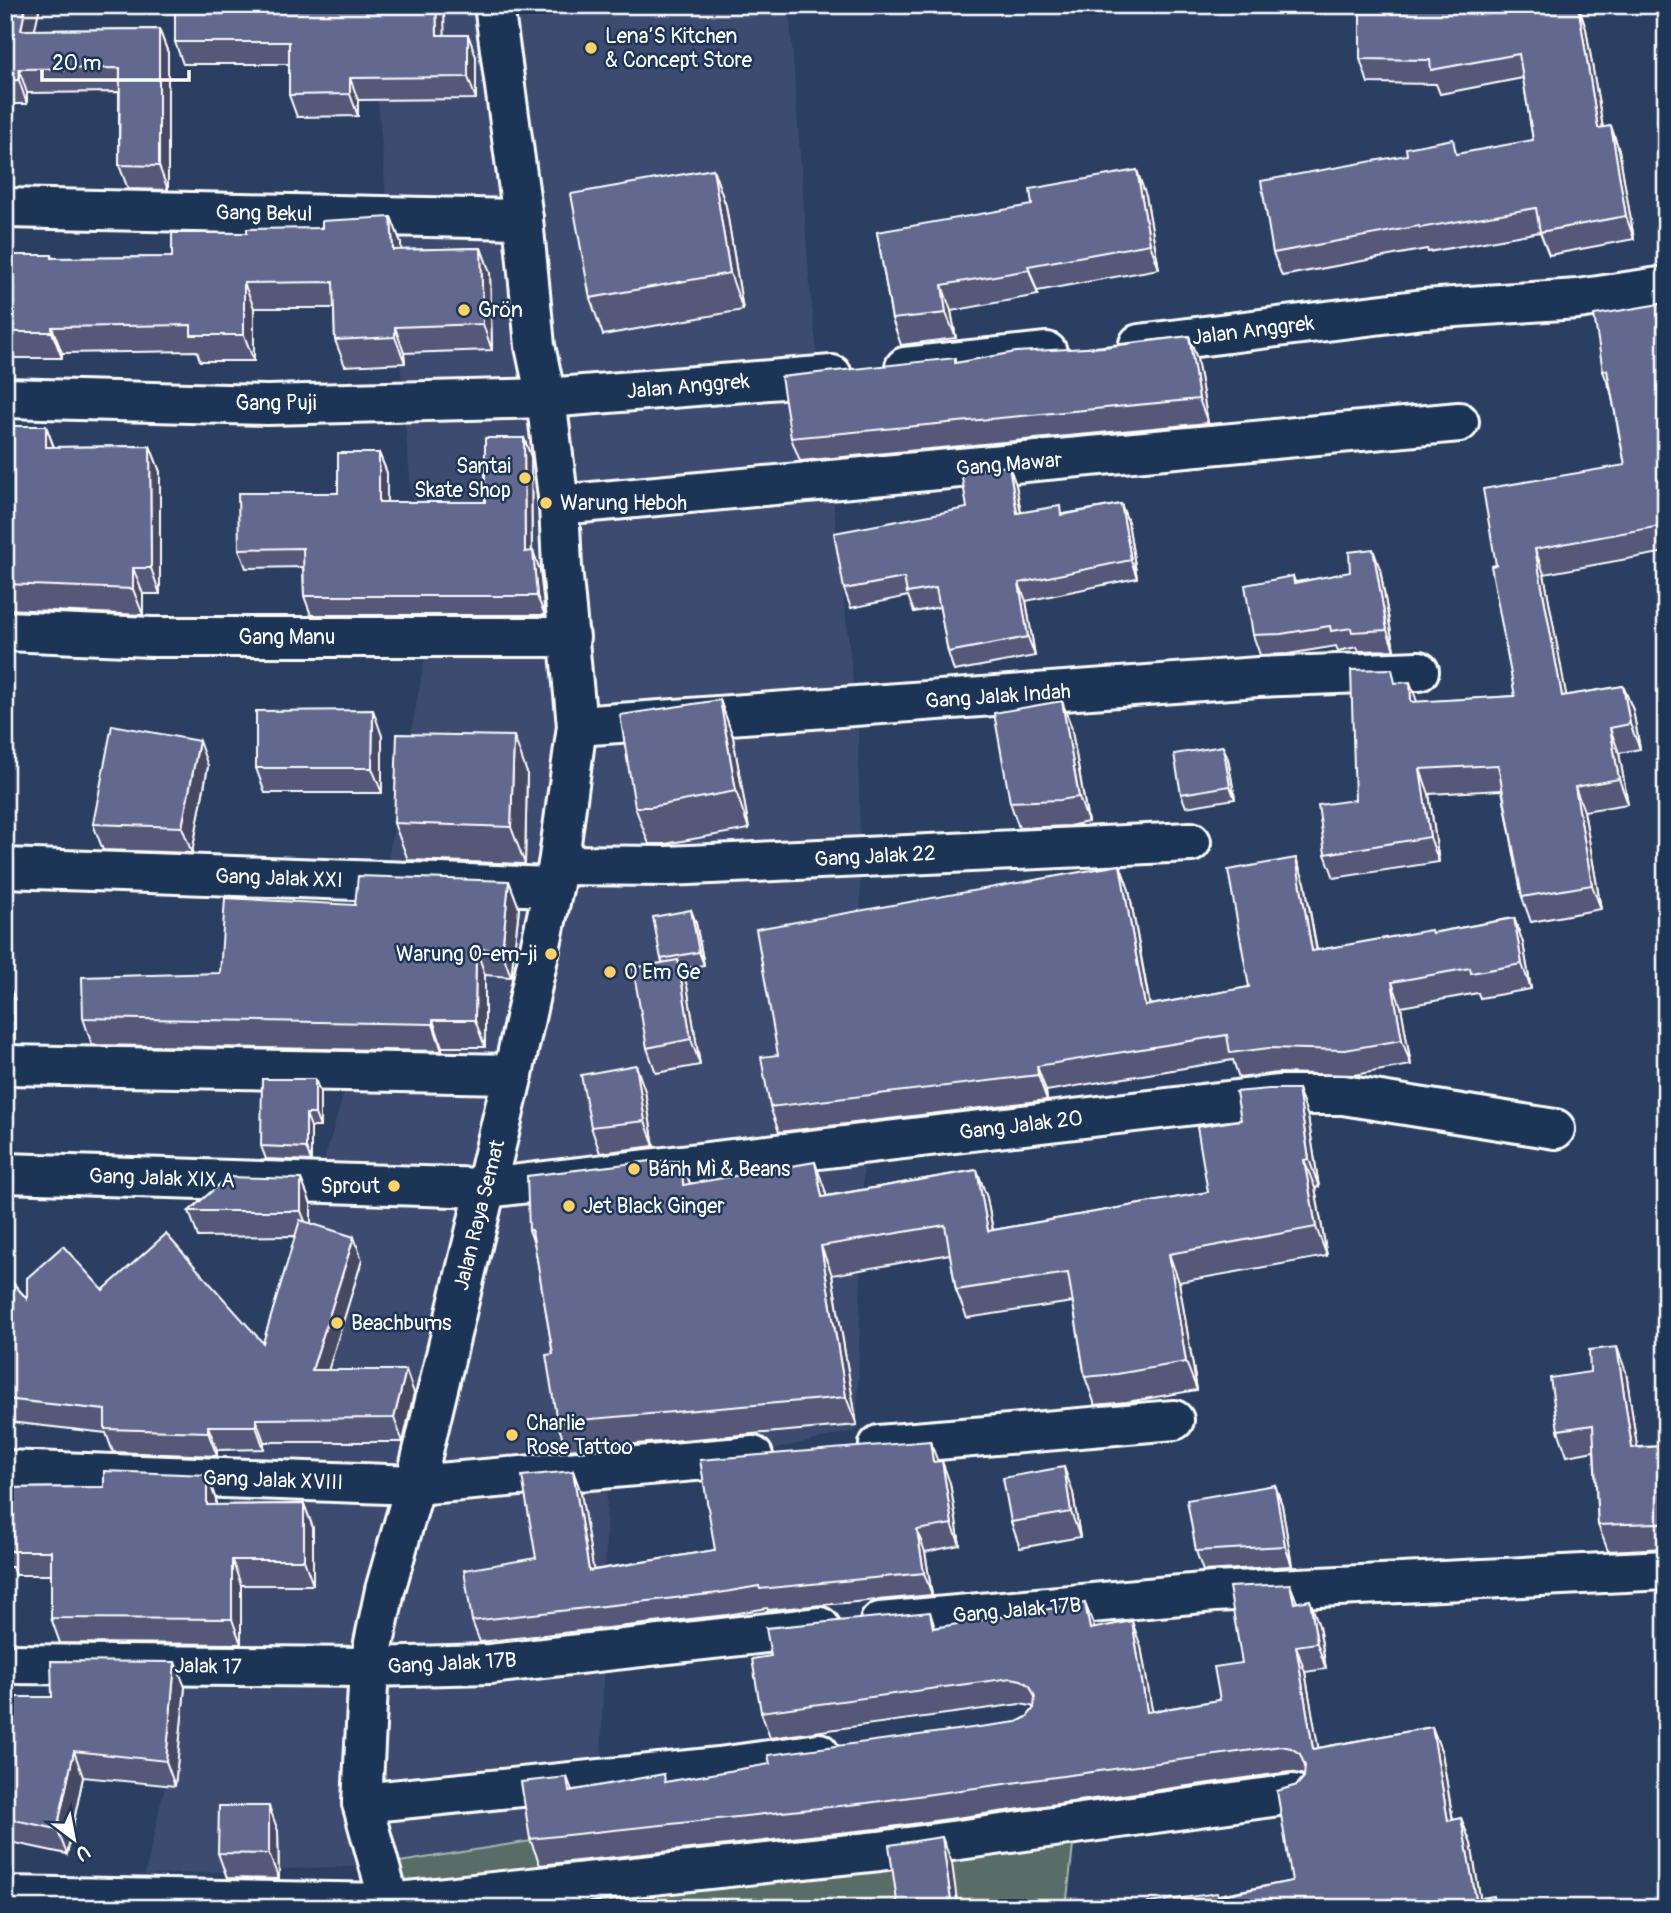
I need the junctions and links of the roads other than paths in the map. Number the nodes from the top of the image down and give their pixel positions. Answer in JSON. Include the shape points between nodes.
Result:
{"nodes":[{"id":1,"x":500,"y":6,"type":"edge"},
{"id":2,"x":5,"y":208,"type":"edge"},
{"id":3,"x":523,"y":219,"type":"junction"},
{"id":4,"x":1666,"y":286,"type":"edge"},
{"id":5,"x":5,"y":398,"type":"edge"},
{"id":6,"x":546,"y":398,"type":"junction"},
{"id":7,"x":1459,"y":422,"type":"dead end"},
{"id":8,"x":559,"y":505,"type":"junction"},
{"id":9,"x":5,"y":631,"type":"edge"},
{"id":10,"x":570,"y":638,"type":"junction"},
{"id":11,"x":1419,"y":671,"type":"dead end"},
{"id":12,"x":577,"y":726,"type":"junction"},
{"id":13,"x":1191,"y":842,"type":"dead end"},
{"id":14,"x":5,"y":869,"type":"edge"},
{"id":15,"x":556,"y":876,"type":"junction"},
{"id":16,"x":5,"y":1065,"type":"edge"},
{"id":17,"x":513,"y":1074,"type":"junction"},
{"id":18,"x":1555,"y":1129,"type":"dead end"},
{"id":19,"x":5,"y":1173,"type":"edge"},
{"id":20,"x":487,"y":1188,"type":"junction"},
{"id":21,"x":1174,"y":1420,"type":"dead end"},
{"id":22,"x":842,"y":1449,"type":"edge"},
{"id":23,"x":787,"y":1453,"type":"edge"},
{"id":24,"x":5,"y":1470,"type":"edge"},
{"id":25,"x":415,"y":1485,"type":"junction"},
{"id":26,"x":1666,"y":1570,"type":"edge"},
{"id":27,"x":5,"y":1664,"type":"edge"},
{"id":28,"x":369,"y":1667,"type":"junction"},
{"id":29,"x":857,"y":1748,"type":"edge"},
{"id":30,"x":1293,"y":1794,"type":"edge"},
{"id":31,"x":362,"y":1803,"type":"junction"},
{"id":32,"x":5,"y":1896,"type":"edge"},
{"id":33,"x":390,"y":1905,"type":"edge"}],
"edges":[{"from":1,"to":3,"type":"street","name":"Jalan Raya Semat"},
{"from":2,"to":3,"type":"street","name":"Gang Bekul"},
{"from":3,"to":6,"type":"street","name":"Jalan Raya Semat","via":[[535,346]]},
{"from":4,"to":6,"type":"street","name":"Jalan Anggrek","via":[[1578,299],[1424,309],[829,375]]},
{"from":5,"to":6,"type":"street","name":"Gang Puji","via":[[267,405]]},
{"from":6,"to":8,"type":"street","name":"Jalan Raya Semat"},
{"from":7,"to":8,"type":"street","name":"Gang Mawar"},
{"from":8,"to":10,"type":"street","name":"Jalan Raya Semat"},
{"from":9,"to":10,"type":"street","name":"Gang Manu","via":[[152,637]]},
{"from":10,"to":12,"type":"street","name":"Jalan Raya Semat"},
{"from":11,"to":12,"type":"street","name":"Gang Jalak Indah","via":[[1245,678]]},
{"from":12,"to":15,"type":"street","name":"Jalan Raya Semat"},
{"from":13,"to":15,"type":"street","name":"Gang Jalak 22","via":[[667,866]]},
{"from":14,"to":15,"type":"street","name":"Gang Jalak XXI"},
{"from":15,"to":17,"type":"street","name":"Jalan Raya Semat"},
{"from":16,"to":17,"type":"street"},
{"from":17,"to":20,"type":"street","name":"Jalan Raya Semat"},
{"from":18,"to":20,"type":"street","name":"Gang Jalak 20","via":[[1343,1095],[1278,1095]]},
{"from":19,"to":20,"type":"street","name":"Gang Jalak XIX A"},
{"from":20,"to":25,"type":"street","name":"Jalan Raya Semat"},
{"from":21,"to":22,"type":"street"},
{"from":23,"to":25,"type":"street","name":"Gang Jalak XVIII"},
{"from":24,"to":25,"type":"street","name":"Gang Jalak XVIII"},
{"from":25,"to":28,"type":"street","name":"Jalan Raya Semat"},
{"from":26,"to":28,"type":"street","name":"Gang Jalak 17B","via":[[1214,1592],[813,1628],[490,1664]]},
{"from":27,"to":28,"type":"street","name":"Jalak 17"},
{"from":28,"to":31,"type":"street","name":"Jalan Raya Semat"},
{"from":29,"to":31,"type":"street","via":[[719,1767]]},
{"from":30,"to":33,"type":"street","via":[[879,1851]]},
{"from":31,"to":33,"type":"street","name":"Jalan Raya Semat"},
{"from":32,"to":33,"type":"street"}]}
